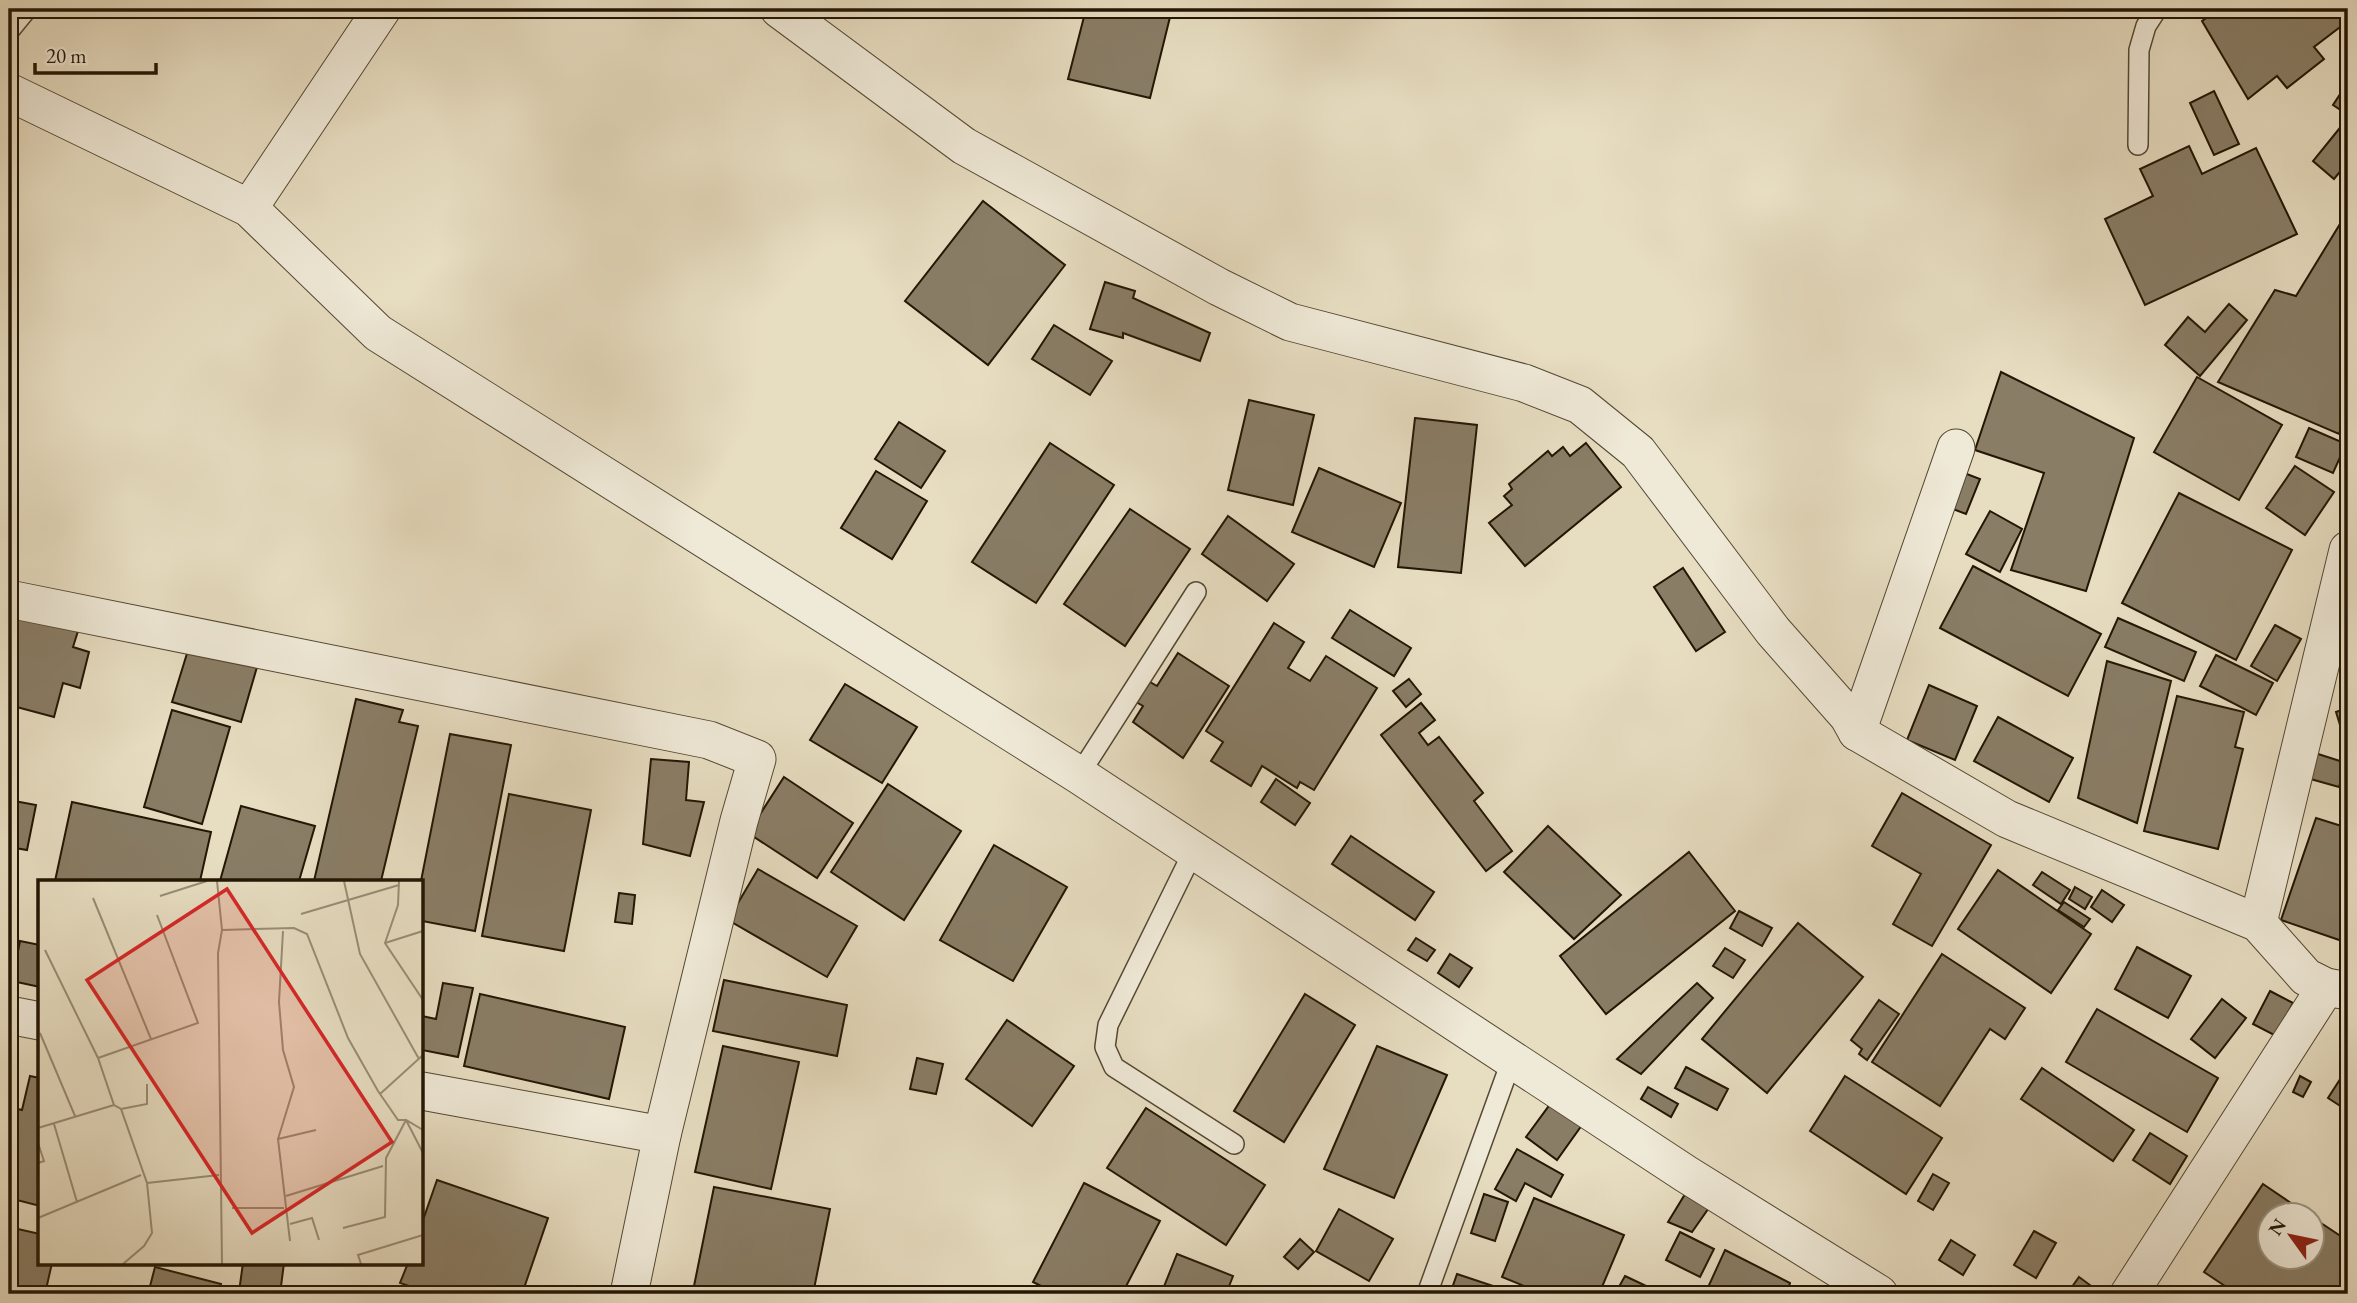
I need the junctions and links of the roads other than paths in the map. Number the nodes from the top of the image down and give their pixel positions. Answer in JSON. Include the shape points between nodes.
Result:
{"nodes":[{"id":1,"x":27,"y":9,"type":"edge"},
{"id":2,"x":382,"y":9,"type":"edge"},
{"id":3,"x":779,"y":9,"type":"edge"},
{"id":4,"x":2157,"y":9,"type":"edge"},
{"id":5,"x":9,"y":31,"type":"edge"},
{"id":6,"x":9,"y":92,"type":"edge"},
{"id":7,"x":2138,"y":145,"type":"dead end"},
{"id":8,"x":249,"y":208,"type":"junction"},
{"id":9,"x":1956,"y":449,"type":"dead end"},
{"id":10,"x":2348,"y":550,"type":"edge"},
{"id":11,"x":1196,"y":592,"type":"dead end"},
{"id":12,"x":9,"y":599,"type":"edge"},
{"id":13,"x":1857,"y":732,"type":"junction"},
{"id":14,"x":1079,"y":775,"type":"junction"},
{"id":15,"x":1194,"y":852,"type":"junction"},
{"id":16,"x":2258,"y":923,"type":"junction"},
{"id":17,"x":2337,"y":989,"type":"edge"},
{"id":18,"x":9,"y":1015,"type":"edge"},
{"id":19,"x":38,"y":1021,"type":"edge"},
{"id":20,"x":1512,"y":1059,"type":"junction"},
{"id":21,"x":424,"y":1091,"type":"edge"},
{"id":22,"x":663,"y":1135,"type":"junction"},
{"id":23,"x":1234,"y":1144,"type":"dead end"},
{"id":24,"x":1835,"y":1283,"type":"edge"},
{"id":25,"x":629,"y":1294,"type":"edge"},
{"id":26,"x":1427,"y":1294,"type":"edge"},
{"id":27,"x":1879,"y":1294,"type":"edge"},
{"id":28,"x":2129,"y":1294,"type":"edge"}],
"edges":[{"from":1,"to":5,"type":"lane"},
{"from":2,"to":8,"type":"street"},
{"from":3,"to":13,"type":"street","via":[[964,146],[1290,322],[1524,383],[1580,405],[1638,452],[1773,631]]},
{"from":4,"to":7,"type":"lane","via":[[2146,26],[2140,50]]},
{"from":6,"to":8,"type":"street"},
{"from":8,"to":14,"type":"street","via":[[378,333]]},
{"from":9,"to":13,"type":"street"},
{"from":10,"to":16,"type":"street"},
{"from":11,"to":14,"type":"lane"},
{"from":12,"to":22,"type":"street","via":[[709,740],[757,759]]},
{"from":13,"to":16,"type":"street","via":[[2007,819]]},
{"from":14,"to":15,"type":"street"},
{"from":15,"to":20,"type":"street"},
{"from":15,"to":23,"type":"lane","via":[[1108,1025],[1105,1047],[1114,1067]]},
{"from":16,"to":17,"type":"street","via":[[2306,977]]},
{"from":17,"to":28,"type":"street"},
{"from":18,"to":19,"type":"street"},
{"from":20,"to":24,"type":"street","via":[[1686,1174]]},
{"from":20,"to":26,"type":"lane"},
{"from":21,"to":22,"type":"street"},
{"from":22,"to":25,"type":"street"},
{"from":24,"to":27,"type":"street"}]}
